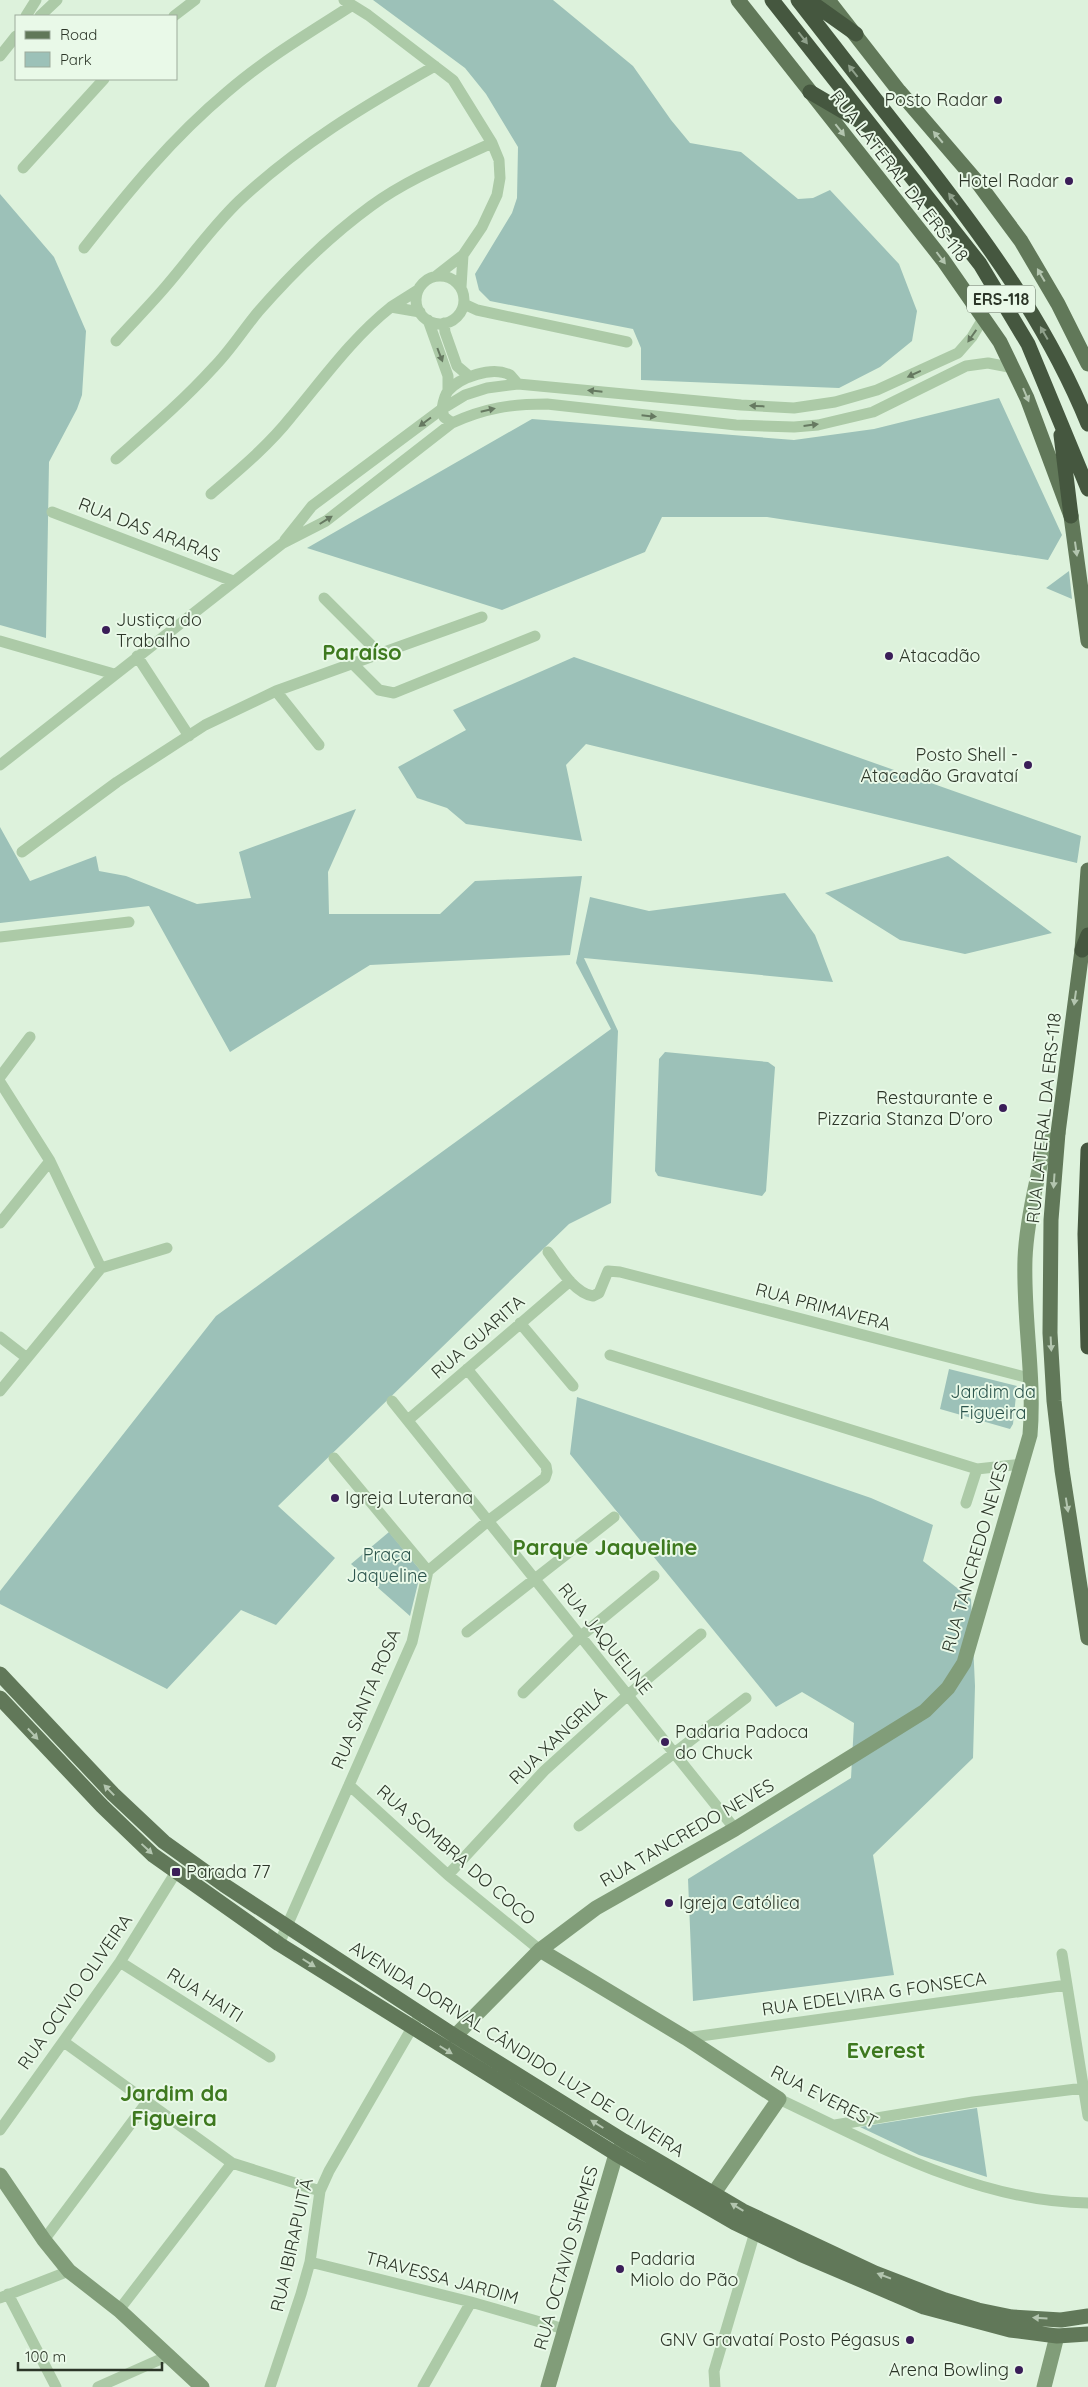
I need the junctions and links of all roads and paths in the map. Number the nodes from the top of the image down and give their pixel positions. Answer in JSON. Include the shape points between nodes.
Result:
{"nodes":[{"id":1,"x":36,"y":0,"type":"edge"},
{"id":2,"x":57,"y":0,"type":"edge"},
{"id":3,"x":195,"y":0,"type":"edge"},
{"id":4,"x":738,"y":0,"type":"edge"},
{"id":5,"x":772,"y":0,"type":"edge"},
{"id":6,"x":798,"y":0,"type":"edge"},
{"id":7,"x":808,"y":0,"type":"edge"},
{"id":8,"x":828,"y":0,"type":"edge"},
{"id":9,"x":348,"y":3,"type":"edge"},
{"id":10,"x":27,"y":15,"type":"edge"},
{"id":11,"x":41,"y":15,"type":"edge"},
{"id":12,"x":175,"y":15,"type":"edge"},
{"id":13,"x":856,"y":34,"type":"junction"},
{"id":14,"x":15,"y":37,"type":"edge"},
{"id":15,"x":0,"y":56,"type":"edge"},
{"id":16,"x":435,"y":66,"type":"junction"},
{"id":17,"x":103,"y":80,"type":"edge"},
{"id":18,"x":810,"y":92,"type":"junction"},
{"id":19,"x":877,"y":132,"type":"junction"},
{"id":20,"x":492,"y":143,"type":"junction"},
{"id":21,"x":23,"y":168,"type":"dead end"},
{"id":22,"x":84,"y":248,"type":"dead end"},
{"id":23,"x":463,"y":255,"type":"junction"},
{"id":24,"x":436,"y":276,"type":"junction"},
{"id":25,"x":461,"y":288,"type":"junction"},
{"id":26,"x":418,"y":290,"type":"junction"},
{"id":27,"x":464,"y":304,"type":"junction"},
{"id":28,"x":391,"y":307,"type":"junction"},
{"id":29,"x":424,"y":316,"type":"junction"},
{"id":30,"x":984,"y":317,"type":"junction"},
{"id":31,"x":444,"y":323,"type":"junction"},
{"id":32,"x":116,"y":341,"type":"dead end"},
{"id":33,"x":626,"y":342,"type":"dead end"},
{"id":34,"x":1088,"y":364,"type":"edge"},
{"id":35,"x":1014,"y":368,"type":"junction"},
{"id":36,"x":470,"y":377,"type":"junction"},
{"id":37,"x":518,"y":384,"type":"junction"},
{"id":38,"x":448,"y":391,"type":"junction"},
{"id":39,"x":442,"y":409,"type":"junction"},
{"id":40,"x":1059,"y":413,"type":"junction"},
{"id":41,"x":452,"y":423,"type":"junction"},
{"id":42,"x":1088,"y":424,"type":"edge"},
{"id":43,"x":116,"y":458,"type":"dead end"},
{"id":44,"x":1088,"y":489,"type":"edge"},
{"id":45,"x":211,"y":494,"type":"dead end"},
{"id":46,"x":52,"y":512,"type":"dead end"},
{"id":47,"x":1071,"y":516,"type":"junction"},
{"id":48,"x":283,"y":543,"type":"junction"},
{"id":49,"x":233,"y":581,"type":"junction"},
{"id":50,"x":324,"y":598,"type":"dead end"},
{"id":51,"x":482,"y":617,"type":"dead end"},
{"id":52,"x":535,"y":636,"type":"dead end"},
{"id":53,"x":0,"y":641,"type":"edge"},
{"id":54,"x":1088,"y":641,"type":"edge"},
{"id":55,"x":379,"y":653,"type":"junction"},
{"id":56,"x":137,"y":656,"type":"junction"},
{"id":57,"x":352,"y":663,"type":"junction"},
{"id":58,"x":114,"y":674,"type":"junction"},
{"id":59,"x":276,"y":691,"type":"junction"},
{"id":60,"x":189,"y":736,"type":"junction"},
{"id":61,"x":319,"y":745,"type":"dead end"},
{"id":62,"x":0,"y":765,"type":"edge"},
{"id":63,"x":22,"y":852,"type":"dead end"},
{"id":64,"x":1088,"y":870,"type":"edge"},
{"id":65,"x":129,"y":922,"type":"dead end"},
{"id":66,"x":1088,"y":935,"type":"edge"},
{"id":67,"x":0,"y":936,"type":"edge"},
{"id":68,"x":1082,"y":950,"type":"junction"},
{"id":69,"x":30,"y":1037,"type":"dead end"},
{"id":70,"x":0,"y":1077,"type":"edge"},
{"id":71,"x":0,"y":1082,"type":"edge"},
{"id":72,"x":1058,"y":1133,"type":"junction"},
{"id":73,"x":1088,"y":1150,"type":"edge"},
{"id":74,"x":50,"y":1162,"type":"junction"},
{"id":75,"x":1051,"y":1220,"type":"junction"},
{"id":76,"x":0,"y":1223,"type":"edge"},
{"id":77,"x":1028,"y":1223,"type":"junction"},
{"id":78,"x":167,"y":1248,"type":"dead end"},
{"id":79,"x":548,"y":1252,"type":"dead end"},
{"id":80,"x":101,"y":1268,"type":"junction"},
{"id":81,"x":570,"y":1281,"type":"junction"},
{"id":82,"x":520,"y":1323,"type":"junction"},
{"id":83,"x":0,"y":1337,"type":"edge"},
{"id":84,"x":1088,"y":1347,"type":"edge"},
{"id":85,"x":610,"y":1356,"type":"dead end"},
{"id":86,"x":27,"y":1358,"type":"junction"},
{"id":87,"x":467,"y":1369,"type":"junction"},
{"id":88,"x":1029,"y":1378,"type":"junction"},
{"id":89,"x":573,"y":1386,"type":"dead end"},
{"id":90,"x":0,"y":1391,"type":"edge"},
{"id":91,"x":392,"y":1401,"type":"dead end"},
{"id":92,"x":408,"y":1420,"type":"junction"},
{"id":93,"x":334,"y":1458,"type":"dead end"},
{"id":94,"x":1022,"y":1464,"type":"junction"},
{"id":95,"x":977,"y":1469,"type":"junction"},
{"id":96,"x":966,"y":1503,"type":"dead end"},
{"id":97,"x":614,"y":1517,"type":"dead end"},
{"id":98,"x":488,"y":1521,"type":"junction"},
{"id":99,"x":428,"y":1571,"type":"junction"},
{"id":100,"x":654,"y":1576,"type":"dead end"},
{"id":101,"x":534,"y":1578,"type":"junction"},
{"id":102,"x":467,"y":1632,"type":"dead end"},
{"id":103,"x":701,"y":1634,"type":"dead end"},
{"id":104,"x":580,"y":1636,"type":"junction"},
{"id":105,"x":1088,"y":1638,"type":"edge"},
{"id":106,"x":0,"y":1674,"type":"edge"},
{"id":107,"x":522,"y":1693,"type":"dead end"},
{"id":108,"x":628,"y":1696,"type":"junction"},
{"id":109,"x":0,"y":1698,"type":"edge"},
{"id":110,"x":746,"y":1698,"type":"dead end"},
{"id":111,"x":674,"y":1753,"type":"junction"},
{"id":112,"x":349,"y":1785,"type":"junction"},
{"id":113,"x":580,"y":1826,"type":"dead end"},
{"id":114,"x":734,"y":1829,"type":"junction"},
{"id":115,"x":176,"y":1872,"type":"junction"},
{"id":116,"x":448,"y":1875,"type":"junction"},
{"id":117,"x":287,"y":1925,"type":"junction"},
{"id":118,"x":279,"y":1944,"type":"junction"},
{"id":119,"x":540,"y":1950,"type":"junction"},
{"id":120,"x":1062,"y":1954,"type":"dead end"},
{"id":121,"x":120,"y":1962,"type":"junction"},
{"id":122,"x":1067,"y":1985,"type":"junction"},
{"id":123,"x":420,"y":2013,"type":"junction"},
{"id":124,"x":412,"y":2028,"type":"junction"},
{"id":125,"x":455,"y":2036,"type":"junction"},
{"id":126,"x":686,"y":2038,"type":"junction"},
{"id":127,"x":64,"y":2042,"type":"junction"},
{"id":128,"x":270,"y":2057,"type":"dead end"},
{"id":129,"x":1084,"y":2088,"type":"junction"},
{"id":130,"x":779,"y":2099,"type":"junction"},
{"id":131,"x":147,"y":2102,"type":"junction"},
{"id":132,"x":1088,"y":2116,"type":"edge"},
{"id":133,"x":834,"y":2125,"type":"junction"},
{"id":134,"x":0,"y":2130,"type":"edge"},
{"id":135,"x":620,"y":2148,"type":"junction"},
{"id":136,"x":232,"y":2162,"type":"junction"},
{"id":137,"x":0,"y":2175,"type":"edge"},
{"id":138,"x":320,"y":2191,"type":"junction"},
{"id":139,"x":714,"y":2193,"type":"junction"},
{"id":140,"x":1088,"y":2203,"type":"edge"},
{"id":141,"x":755,"y":2232,"type":"junction"},
{"id":142,"x":44,"y":2240,"type":"junction"},
{"id":143,"x":310,"y":2262,"type":"junction"},
{"id":144,"x":69,"y":2271,"type":"junction"},
{"id":145,"x":4,"y":2296,"type":"edge"},
{"id":146,"x":471,"y":2302,"type":"junction"},
{"id":147,"x":119,"y":2310,"type":"junction"},
{"id":148,"x":1088,"y":2316,"type":"edge"},
{"id":149,"x":564,"y":2329,"type":"junction"},
{"id":150,"x":1088,"y":2334,"type":"edge"},
{"id":151,"x":1057,"y":2336,"type":"junction"},
{"id":152,"x":170,"y":2355,"type":"junction"},
{"id":153,"x":56,"y":2387,"type":"edge"},
{"id":154,"x":98,"y":2387,"type":"edge"},
{"id":155,"x":202,"y":2387,"type":"edge"},
{"id":156,"x":270,"y":2387,"type":"edge"},
{"id":157,"x":422,"y":2387,"type":"edge"},
{"id":158,"x":548,"y":2387,"type":"edge"},
{"id":159,"x":715,"y":2387,"type":"edge"},
{"id":160,"x":1044,"y":2387,"type":"edge"}],
"edges":[{"from":1,"to":10,"type":"street"},
{"from":2,"to":11,"type":"street"},
{"from":3,"to":12,"type":"street"},
{"from":4,"to":18,"type":"main road","name":"RUA LATERAL DA ERS-118"},
{"from":5,"to":19,"type":"highway","number":"ERS-118","one_way":true},
{"from":42,"to":6,"type":"highway","number":"ERS-118","one_way":true,"via":[[1075,392],[1016,285],[973,223]]},
{"from":7,"to":13,"type":"highway"},
{"from":8,"to":13,"type":"main road"},
{"from":9,"to":16,"type":"street"},
{"from":9,"to":22,"type":"street","via":[[228,91],[176,138]]},
{"from":34,"to":13,"type":"main road","one_way":true,"via":[[1022,241]]},
{"from":14,"to":15,"type":"street"},
{"from":16,"to":20,"type":"street","via":[[453,80]]},
{"from":16,"to":32,"type":"street","via":[[303,146],[253,189],[208,232],[168,284]]},
{"from":17,"to":21,"type":"street"},
{"from":18,"to":19,"type":"highway"},
{"from":18,"to":30,"type":"main road","name":"RUA LATERAL DA ERS-118","one_way":true},
{"from":19,"to":40,"type":"highway","number":"ERS-118","via":[[980,264],[1028,344]]},
{"from":20,"to":23,"type":"street","via":[[499,160],[497,195],[482,227]]},
{"from":20,"to":43,"type":"street","via":[[420,176],[372,206],[330,240],[258,312],[215,367],[172,410]]},
{"from":23,"to":24,"type":"street"},
{"from":23,"to":25,"type":"street"},
{"from":24,"to":25,"type":"street","via":[[447,277]]},
{"from":24,"to":26,"type":"street"},
{"from":25,"to":27,"type":"street"},
{"from":26,"to":28,"type":"street"},
{"from":26,"to":29,"type":"street","via":[[416,301]]},
{"from":27,"to":31,"type":"street","via":[[455,319]]},
{"from":27,"to":33,"type":"street","via":[[477,310]]},
{"from":28,"to":29,"type":"street"},
{"from":28,"to":45,"type":"street","via":[[330,369],[290,419],[251,460]]},
{"from":29,"to":31,"type":"street"},
{"from":29,"to":38,"type":"street","one_way":true,"via":[[448,376]]},
{"from":30,"to":35,"type":"main road","name":"RUA LATERAL DA ERS-118"},
{"from":30,"to":37,"type":"street","one_way":true,"via":[[958,353],[877,390],[835,402],[794,408]]},
{"from":31,"to":36,"type":"street","via":[[457,366]]},
{"from":41,"to":35,"type":"street","one_way":true,"via":[[476,412],[516,404],[547,404],[736,425],[794,428],[873,412],[966,366],[988,363]]},
{"from":35,"to":47,"type":"main road","name":"RUA LATERAL DA ERS-118","one_way":true},
{"from":36,"to":37,"type":"street","via":[[486,373],[504,374]]},
{"from":36,"to":38,"type":"street"},
{"from":37,"to":39,"type":"street","via":[[465,395]]},
{"from":38,"to":39,"type":"street"},
{"from":39,"to":41,"type":"street","via":[[444,417]]},
{"from":39,"to":48,"type":"street","one_way":true,"via":[[312,506]]},
{"from":40,"to":44,"type":"highway","number":"ERS-118"},
{"from":40,"to":47,"type":"highway"},
{"from":48,"to":41,"type":"street","one_way":true,"via":[[326,521]]},
{"from":46,"to":49,"type":"street","name":"RUA DAS ARARAS"},
{"from":47,"to":54,"type":"main road","name":"RUA LATERAL DA ERS-118","one_way":true},
{"from":48,"to":49,"type":"street"},
{"from":49,"to":56,"type":"street"},
{"from":50,"to":55,"type":"street"},
{"from":51,"to":55,"type":"street"},
{"from":52,"to":57,"type":"street","via":[[394,693],[379,690]]},
{"from":53,"to":58,"type":"street"},
{"from":55,"to":57,"type":"street"},
{"from":56,"to":58,"type":"street"},
{"from":56,"to":60,"type":"street"},
{"from":57,"to":59,"type":"street"},
{"from":58,"to":62,"type":"street"},
{"from":59,"to":60,"type":"street"},
{"from":59,"to":61,"type":"street"},
{"from":60,"to":63,"type":"street","via":[[117,782]]},
{"from":64,"to":68,"type":"main road","name":"RUA LATERAL DA ERS-118"},
{"from":65,"to":67,"type":"street"},
{"from":66,"to":68,"type":"highway"},
{"from":68,"to":72,"type":"main road","name":"RUA LATERAL DA ERS-118","one_way":true},
{"from":69,"to":70,"type":"street"},
{"from":71,"to":74,"type":"street"},
{"from":72,"to":75,"type":"main road","name":"RUA LATERAL DA ERS-118","one_way":true},
{"from":72,"to":77,"type":"main road","name":"RUA TANCREDO NEVES","via":[[1049,1141],[1043,1155]]},
{"from":73,"to":84,"type":"highway","via":[[1085,1234]]},
{"from":74,"to":76,"type":"street"},
{"from":74,"to":80,"type":"street"},
{"from":75,"to":77,"type":"main road"},
{"from":75,"to":105,"type":"main road","name":"RUA LATERAL DA ERS-118","one_way":true,"via":[[1050,1333],[1054,1401]]},
{"from":77,"to":88,"type":"main road","name":"RUA TANCREDO NEVES","via":[[1025,1261]]},
{"from":78,"to":80,"type":"street"},
{"from":79,"to":81,"type":"street"},
{"from":80,"to":86,"type":"street"},
{"from":81,"to":82,"type":"street","name":"RUA GUARITA"},
{"from":81,"to":88,"type":"street","name":"RUA PRIMAVERA","via":[[585,1294],[593,1296],[599,1292],[608,1271],[620,1272]]},
{"from":82,"to":87,"type":"street","name":"RUA GUARITA"},
{"from":82,"to":89,"type":"street"},
{"from":83,"to":86,"type":"street"},
{"from":85,"to":95,"type":"street"},
{"from":86,"to":90,"type":"street"},
{"from":87,"to":92,"type":"street","name":"RUA GUARITA"},
{"from":87,"to":98,"type":"street","via":[[546,1466],[547,1472],[545,1478]]},
{"from":88,"to":94,"type":"main road","name":"RUA TANCREDO NEVES","via":[[1030,1434]]},
{"from":91,"to":92,"type":"street","name":"RUA JAQUELINE"},
{"from":92,"to":98,"type":"street","name":"RUA JAQUELINE"},
{"from":93,"to":99,"type":"street"},
{"from":94,"to":95,"type":"street"},
{"from":94,"to":114,"type":"main road","name":"RUA TANCREDO NEVES","via":[[964,1663],[948,1688],[925,1711]]},
{"from":95,"to":96,"type":"street"},
{"from":97,"to":101,"type":"street"},
{"from":98,"to":99,"type":"street"},
{"from":98,"to":101,"type":"street","name":"RUA JAQUELINE"},
{"from":99,"to":112,"type":"street","name":"RUA SANTA ROSA","via":[[412,1642]]},
{"from":100,"to":104,"type":"street"},
{"from":101,"to":102,"type":"street"},
{"from":101,"to":104,"type":"street","name":"RUA JAQUELINE"},
{"from":103,"to":108,"type":"street","name":"RUA XANGRILÁ"},
{"from":104,"to":107,"type":"street"},
{"from":104,"to":108,"type":"street","name":"RUA JAQUELINE"},
{"from":117,"to":106,"type":"main road","name":"AVENIDA DORIVAL CÂNDIDO LUZ DE OLIVEIRA","one_way":true,"via":[[164,1842],[113,1794]]},
{"from":108,"to":111,"type":"street","name":"RUA JAQUELINE"},
{"from":108,"to":116,"type":"street","name":"RUA XANGRILÁ","via":[[544,1771]]},
{"from":109,"to":115,"type":"main road","name":"AVENIDA DORIVAL CÂNDIDO LUZ DE OLIVEIRA","one_way":true,"via":[[102,1806],[153,1855]]},
{"from":110,"to":111,"type":"street"},
{"from":111,"to":113,"type":"street"},
{"from":111,"to":114,"type":"street","name":"RUA JAQUELINE"},
{"from":112,"to":116,"type":"street","name":"RUA SOMBRA DO COCO"},
{"from":112,"to":117,"type":"street","name":"RUA SANTA ROSA"},
{"from":114,"to":119,"type":"main road","name":"RUA TANCREDO NEVES","via":[[596,1908]]},
{"from":115,"to":118,"type":"main road","name":"AVENIDA DORIVAL CÂNDIDO LUZ DE OLIVEIRA"},
{"from":115,"to":121,"type":"street","name":"RUA OCIVIO OLIVEIRA"},
{"from":116,"to":119,"type":"street","name":"RUA SOMBRA DO COCO"},
{"from":117,"to":118,"type":"street","name":"RUA SANTA ROSA"},
{"from":117,"to":123,"type":"main road","name":"AVENIDA DORIVAL CÂNDIDO LUZ DE OLIVEIRA"},
{"from":118,"to":124,"type":"main road","name":"AVENIDA DORIVAL CÂNDIDO LUZ DE OLIVEIRA","one_way":true},
{"from":119,"to":125,"type":"main road","name":"RUA TANCREDO NEVES"},
{"from":119,"to":126,"type":"main road","name":"RUA EVEREST"},
{"from":120,"to":122,"type":"street"},
{"from":121,"to":127,"type":"street","name":"RUA OCIVIO OLIVEIRA"},
{"from":121,"to":128,"type":"street","name":"RUA HAITI"},
{"from":122,"to":126,"type":"street","name":"RUA EDELVIRA G FONSECA"},
{"from":122,"to":129,"type":"street"},
{"from":123,"to":124,"type":"street","name":"RUA IBIRAPUITÃ"},
{"from":123,"to":125,"type":"main road","name":"AVENIDA DORIVAL CÂNDIDO LUZ DE OLIVEIRA"},
{"from":124,"to":135,"type":"main road","name":"AVENIDA DORIVAL CÂNDIDO LUZ DE OLIVEIRA","one_way":true},
{"from":124,"to":138,"type":"street","name":"RUA IBIRAPUITÃ"},
{"from":135,"to":125,"type":"main road","name":"AVENIDA DORIVAL CÂNDIDO LUZ DE OLIVEIRA","one_way":true},
{"from":126,"to":130,"type":"main road","name":"RUA EVEREST"},
{"from":127,"to":131,"type":"street"},
{"from":127,"to":134,"type":"street","name":"RUA OCIVIO OLIVEIRA"},
{"from":129,"to":132,"type":"street"},
{"from":129,"to":133,"type":"street"},
{"from":130,"to":133,"type":"street","name":"RUA EVEREST"},
{"from":130,"to":139,"type":"main road"},
{"from":131,"to":136,"type":"street"},
{"from":131,"to":142,"type":"street"},
{"from":133,"to":140,"type":"street","name":"RUA EVEREST","via":[[957,2178],[1044,2200]]},
{"from":135,"to":139,"type":"main road","name":"AVENIDA DORIVAL CÂNDIDO LUZ DE OLIVEIRA"},
{"from":135,"to":141,"type":"main road","name":"AVENIDA DORIVAL CÂNDIDO LUZ DE OLIVEIRA"},
{"from":135,"to":149,"type":"main road","name":"RUA OCTAVIO SHEMES"},
{"from":136,"to":138,"type":"street"},
{"from":136,"to":147,"type":"street"},
{"from":137,"to":142,"type":"main road"},
{"from":138,"to":143,"type":"street","name":"RUA IBIRAPUITÃ"},
{"from":148,"to":139,"type":"main road","name":"AVENIDA DORIVAL CÂNDIDO LUZ DE OLIVEIRA","one_way":true,"via":[[1061,2320],[1012,2317],[945,2300],[806,2242]]},
{"from":141,"to":151,"type":"main road","name":"AVENIDA DORIVAL CÂNDIDO LUZ DE OLIVEIRA","via":[[924,2306],[1010,2330]]},
{"from":141,"to":159,"type":"street","via":[[714,2372]]},
{"from":142,"to":144,"type":"main road"},
{"from":143,"to":146,"type":"street","name":"TRAVESSA JARDIM"},
{"from":143,"to":156,"type":"street","name":"RUA IBIRAPUITÃ"},
{"from":144,"to":145,"type":"street"},
{"from":144,"to":147,"type":"main road"},
{"from":145,"to":153,"type":"street"},
{"from":146,"to":149,"type":"street","name":"TRAVESSA JARDIM"},
{"from":146,"to":157,"type":"street"},
{"from":147,"to":152,"type":"main road"},
{"from":149,"to":158,"type":"main road","name":"RUA OCTAVIO SHEMES"},
{"from":150,"to":151,"type":"main road","name":"AVENIDA DORIVAL CÂNDIDO LUZ DE OLIVEIRA"},
{"from":151,"to":160,"type":"main road"},
{"from":152,"to":154,"type":"street"},
{"from":152,"to":155,"type":"main road"}]}
